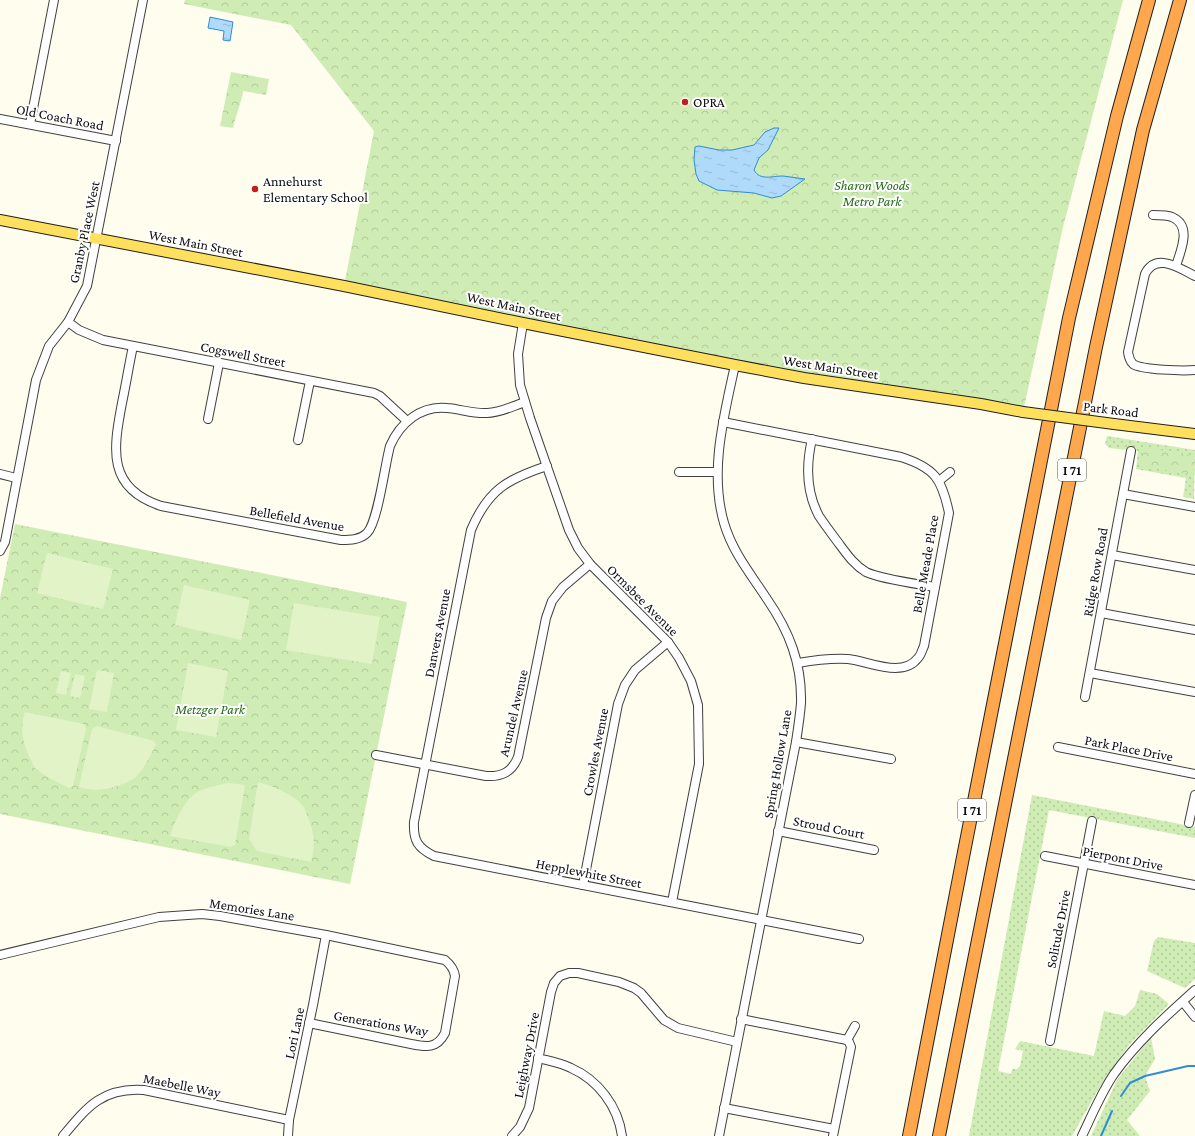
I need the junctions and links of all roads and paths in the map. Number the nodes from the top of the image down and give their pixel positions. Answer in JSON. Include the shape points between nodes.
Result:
{"nodes":[{"id":1,"x":54,"y":0,"type":"edge"},
{"id":2,"x":143,"y":0,"type":"edge"},
{"id":3,"x":1149,"y":0,"type":"edge"},
{"id":4,"x":1180,"y":0,"type":"edge"},
{"id":5,"x":0,"y":119,"type":"edge"},
{"id":6,"x":30,"y":124,"type":"junction"},
{"id":7,"x":116,"y":141,"type":"junction"},
{"id":8,"x":1153,"y":214,"type":"dead end"},
{"id":9,"x":0,"y":220,"type":"edge"},
{"id":10,"x":97,"y":238,"type":"junction"},
{"id":11,"x":1176,"y":266,"type":"junction"},
{"id":12,"x":1195,"y":276,"type":"edge"},
{"id":13,"x":68,"y":322,"type":"junction"},
{"id":14,"x":523,"y":323,"type":"junction"},
{"id":15,"x":133,"y":346,"type":"junction"},
{"id":16,"x":219,"y":363,"type":"junction"},
{"id":17,"x":735,"y":365,"type":"junction"},
{"id":18,"x":1195,"y":370,"type":"edge"},
{"id":19,"x":310,"y":381,"type":"junction"},
{"id":20,"x":525,"y":402,"type":"junction"},
{"id":21,"x":1023,"y":412,"type":"joint"},
{"id":22,"x":208,"y":418,"type":"dead end"},
{"id":23,"x":407,"y":421,"type":"junction"},
{"id":24,"x":723,"y":422,"type":"junction"},
{"id":25,"x":1195,"y":434,"type":"edge"},
{"id":26,"x":812,"y":439,"type":"junction"},
{"id":27,"x":298,"y":440,"type":"dead end"},
{"id":28,"x":1131,"y":451,"type":"dead end"},
{"id":29,"x":547,"y":466,"type":"junction"},
{"id":30,"x":679,"y":472,"type":"dead end"},
{"id":31,"x":717,"y":472,"type":"junction"},
{"id":32,"x":950,"y":472,"type":"dead end"},
{"id":33,"x":0,"y":474,"type":"edge"},
{"id":34,"x":16,"y":478,"type":"junction"},
{"id":35,"x":939,"y":481,"type":"junction"},
{"id":36,"x":1123,"y":494,"type":"junction"},
{"id":37,"x":1195,"y":507,"type":"edge"},
{"id":38,"x":0,"y":551,"type":"edge"},
{"id":39,"x":1112,"y":555,"type":"junction"},
{"id":40,"x":590,"y":564,"type":"junction"},
{"id":41,"x":1195,"y":570,"type":"edge"},
{"id":42,"x":935,"y":587,"type":"junction"},
{"id":43,"x":1101,"y":612,"type":"junction"},
{"id":44,"x":1195,"y":630,"type":"edge"},
{"id":45,"x":668,"y":642,"type":"junction"},
{"id":46,"x":798,"y":663,"type":"junction"},
{"id":47,"x":1090,"y":673,"type":"junction"},
{"id":48,"x":1195,"y":692,"type":"edge"},
{"id":49,"x":1086,"y":697,"type":"dead end"},
{"id":50,"x":796,"y":742,"type":"junction"},
{"id":51,"x":1058,"y":747,"type":"dead end"},
{"id":52,"x":376,"y":755,"type":"dead end"},
{"id":53,"x":890,"y":759,"type":"dead end"},
{"id":54,"x":425,"y":764,"type":"junction"},
{"id":55,"x":1195,"y":774,"type":"edge"},
{"id":56,"x":1195,"y":795,"type":"edge"},
{"id":57,"x":1092,"y":821,"type":"dead end"},
{"id":58,"x":1189,"y":823,"type":"dead end"},
{"id":59,"x":778,"y":831,"type":"junction"},
{"id":60,"x":416,"y":842,"type":"joint"},
{"id":61,"x":874,"y":850,"type":"dead end"},
{"id":62,"x":1045,"y":856,"type":"dead end"},
{"id":63,"x":1084,"y":864,"type":"junction"},
{"id":64,"x":583,"y":885,"type":"junction"},
{"id":65,"x":1195,"y":885,"type":"edge"},
{"id":66,"x":672,"y":902,"type":"junction"},
{"id":67,"x":761,"y":920,"type":"junction"},
{"id":68,"x":326,"y":935,"type":"junction"},
{"id":69,"x":859,"y":939,"type":"dead end"},
{"id":70,"x":0,"y":955,"type":"edge"},
{"id":71,"x":451,"y":965,"type":"joint"},
{"id":72,"x":1195,"y":990,"type":"edge"},
{"id":73,"x":1182,"y":1002,"type":"junction"},
{"id":74,"x":1195,"y":1016,"type":"edge"},
{"id":75,"x":741,"y":1019,"type":"junction"},
{"id":76,"x":309,"y":1023,"type":"junction"},
{"id":77,"x":855,"y":1026,"type":"dead end"},
{"id":78,"x":847,"y":1040,"type":"junction"},
{"id":79,"x":1050,"y":1041,"type":"dead end"},
{"id":80,"x":737,"y":1042,"type":"junction"},
{"id":81,"x":538,"y":1058,"type":"junction"},
{"id":82,"x":724,"y":1108,"type":"junction"},
{"id":83,"x":289,"y":1120,"type":"junction"},
{"id":84,"x":834,"y":1133,"type":"edge"},
{"id":85,"x":64,"y":1136,"type":"edge"},
{"id":86,"x":288,"y":1136,"type":"edge"},
{"id":87,"x":512,"y":1136,"type":"edge"},
{"id":88,"x":622,"y":1136,"type":"edge"},
{"id":89,"x":719,"y":1136,"type":"edge"},
{"id":90,"x":909,"y":1136,"type":"edge"},
{"id":91,"x":939,"y":1136,"type":"edge"},
{"id":92,"x":1082,"y":1136,"type":"edge"}],
"edges":[{"from":1,"to":6,"type":"street"},
{"from":2,"to":7,"type":"street","name":"Granby Place West"},
{"from":3,"to":90,"type":"highway","number":"I 71","via":[[1117,116],[1069,318]]},
{"from":4,"to":91,"type":"highway","number":"I 71","via":[[1143,130],[1096,346]]},
{"from":5,"to":6,"type":"street","name":"Old Coach Road"},
{"from":6,"to":7,"type":"street","name":"Old Coach Road"},
{"from":7,"to":10,"type":"street","name":"Granby Place West"},
{"from":8,"to":11,"type":"street","via":[[1172,217],[1180,224],[1184,233]]},
{"from":9,"to":10,"type":"main road","name":"West Main Street"},
{"from":10,"to":13,"type":"street","name":"Granby Place West","via":[[87,286]]},
{"from":10,"to":14,"type":"main road","name":"West Main Street"},
{"from":11,"to":12,"type":"street"},
{"from":11,"to":18,"type":"street","via":[[1155,262],[1148,267],[1128,352],[1129,359],[1133,364],[1140,366],[1178,371]]},
{"from":13,"to":15,"type":"street","name":"Cogswell Street","via":[[79,330],[103,340]]},
{"from":13,"to":34,"type":"street","name":"Granby Place West","via":[[49,346],[36,380]]},
{"from":14,"to":17,"type":"main road","name":"West Main Street"},
{"from":14,"to":20,"type":"street","name":"Ormsbee Avenue","via":[[518,354],[520,385]]},
{"from":15,"to":16,"type":"street","name":"Cogswell Street"},
{"from":15,"to":23,"type":"street","name":"Bellefield Avenue","via":[[115,457],[125,483],[147,501],[161,506],[341,540],[355,540],[367,533],[374,521],[390,446],[394,436]]},
{"from":16,"to":19,"type":"street","name":"Cogswell Street"},
{"from":16,"to":22,"type":"street"},
{"from":17,"to":21,"type":"main road","name":"West Main Street"},
{"from":17,"to":24,"type":"street","name":"Spring Hollow Lane"},
{"from":19,"to":23,"type":"street","name":"Cogswell Street","via":[[380,396]]},
{"from":19,"to":27,"type":"street"},
{"from":20,"to":23,"type":"street","name":"Bellefield Avenue","via":[[488,413],[447,408],[429,410]]},
{"from":20,"to":29,"type":"street","name":"Ormsbee Avenue"},
{"from":21,"to":25,"type":"main road","name":"Park Road","bridge":true},
{"from":24,"to":26,"type":"street","name":"Belle Meade Place"},
{"from":24,"to":31,"type":"street","name":"Spring Hollow Lane"},
{"from":26,"to":35,"type":"street","name":"Belle Meade Place","via":[[917,462]]},
{"from":26,"to":42,"type":"street","via":[[807,469],[813,501],[819,516],[850,559],[868,572],[882,577]]},
{"from":28,"to":36,"type":"street","name":"Ridge Row Road"},
{"from":29,"to":40,"type":"street","name":"Ormsbee Avenue","via":[[569,530]]},
{"from":29,"to":54,"type":"street","name":"Danvers Avenue","via":[[521,475],[498,489],[483,506],[471,530]]},
{"from":30,"to":31,"type":"street"},
{"from":31,"to":46,"type":"street","name":"Spring Hollow Lane","via":[[724,522],[730,541],[739,560],[787,630]]},
{"from":32,"to":35,"type":"street"},
{"from":33,"to":34,"type":"street"},
{"from":34,"to":38,"type":"street","name":"Granby Place West","via":[[5,542]]},
{"from":35,"to":42,"type":"street","name":"Belle Meade Place","via":[[945,492],[949,513]]},
{"from":36,"to":37,"type":"street"},
{"from":36,"to":39,"type":"street","name":"Ridge Row Road"},
{"from":39,"to":41,"type":"street"},
{"from":39,"to":43,"type":"street","name":"Ridge Row Road"},
{"from":40,"to":45,"type":"street","name":"Ormsbee Avenue"},
{"from":40,"to":54,"type":"street","name":"Arundel Avenue","via":[[563,587],[552,601],[546,618],[518,757],[512,769],[493,777]]},
{"from":42,"to":46,"type":"street","name":"Belle Meade Place","via":[[924,646],[919,657],[910,665],[898,668],[848,659],[823,658]]},
{"from":43,"to":44,"type":"street"},
{"from":43,"to":47,"type":"street","name":"Ridge Row Road"},
{"from":45,"to":64,"type":"street","name":"Crowles Avenue","via":[[635,670],[625,685],[618,704]]},
{"from":45,"to":66,"type":"street","name":"Ormsbee Avenue","via":[[688,676],[698,705],[699,764]]},
{"from":46,"to":50,"type":"street","name":"Spring Hollow Lane","via":[[801,703]]},
{"from":47,"to":48,"type":"street"},
{"from":47,"to":49,"type":"street","name":"Ridge Row Road"},
{"from":50,"to":53,"type":"street"},
{"from":50,"to":59,"type":"street","name":"Spring Hollow Lane"},
{"from":51,"to":55,"type":"street","name":"Park Place Drive"},
{"from":52,"to":54,"type":"street","name":"Arundel Avenue"},
{"from":54,"to":60,"type":"street","name":"Danvers Avenue","via":[[414,822]]},
{"from":56,"to":58,"type":"street"},
{"from":57,"to":63,"type":"street","name":"Solitude Drive"},
{"from":59,"to":61,"type":"street","name":"Stroud Court"},
{"from":59,"to":67,"type":"street","name":"Spring Hollow Lane"},
{"from":60,"to":64,"type":"street","name":"Hepplewhite Street","via":[[424,851],[434,856]]},
{"from":62,"to":63,"type":"street","name":"Pierpont Drive"},
{"from":63,"to":65,"type":"street","name":"Pierpont Drive"},
{"from":63,"to":79,"type":"street","name":"Solitude Drive"},
{"from":64,"to":66,"type":"street","name":"Hepplewhite Street"},
{"from":66,"to":67,"type":"street","name":"Hepplewhite Street"},
{"from":67,"to":69,"type":"street","name":"Hepplewhite Street"},
{"from":67,"to":75,"type":"street","name":"Spring Hollow Lane"},
{"from":68,"to":70,"type":"street","name":"Memories Lane","via":[[220,916],[184,914],[159,917]]},
{"from":68,"to":71,"type":"street","name":"Memories Lane","via":[[445,960]]},
{"from":68,"to":76,"type":"street","name":"Lori Lane"},
{"from":71,"to":76,"type":"street","name":"Generations Way","via":[[455,976],[445,1033],[434,1045],[427,1047]]},
{"from":72,"to":73,"type":"street"},
{"from":73,"to":74,"type":"street"},
{"from":73,"to":92,"type":"street","via":[[1147,1035],[1114,1075]]},
{"from":75,"to":78,"type":"street"},
{"from":75,"to":80,"type":"street","name":"Spring Hollow Lane"},
{"from":76,"to":83,"type":"street","name":"Lori Lane"},
{"from":77,"to":78,"type":"street"},
{"from":78,"to":84,"type":"street","via":[[851,1047]]},
{"from":80,"to":81,"type":"street","name":"Leighway Drive","via":[[678,1028],[664,1020],[641,993],[627,985],[569,973],[560,976],[554,983]]},
{"from":80,"to":82,"type":"street","name":"Spring Hollow Lane"},
{"from":81,"to":87,"type":"street","name":"Leighway Drive","via":[[529,1108],[520,1128]]},
{"from":81,"to":88,"type":"street","via":[[570,1067],[600,1088],[618,1118]]},
{"from":82,"to":84,"type":"street"},
{"from":82,"to":89,"type":"street","name":"Spring Hollow Lane"},
{"from":83,"to":85,"type":"street","name":"Maebelle Way","via":[[134,1089],[107,1095],[84,1111]]},
{"from":83,"to":86,"type":"street","name":"Lori Lane"}]}
